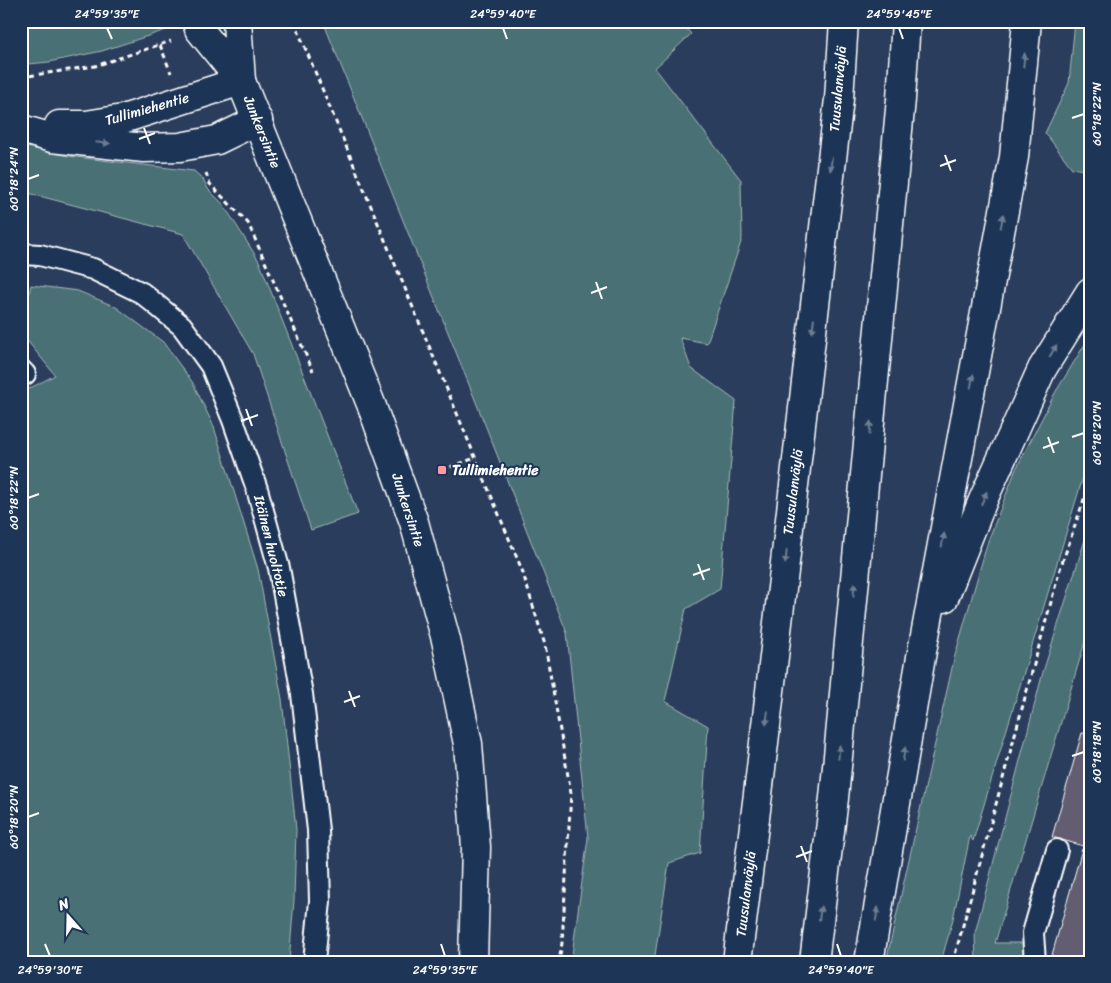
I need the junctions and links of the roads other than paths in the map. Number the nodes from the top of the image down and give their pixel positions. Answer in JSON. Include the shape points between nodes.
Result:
{"nodes":[{"id":1,"x":237,"y":21,"type":"edge"},
{"id":2,"x":831,"y":21,"type":"edge"},
{"id":3,"x":844,"y":21,"type":"edge"},
{"id":4,"x":906,"y":21,"type":"edge"},
{"id":5,"x":1027,"y":21,"type":"edge"},
{"id":6,"x":198,"y":25,"type":"edge"},
{"id":7,"x":241,"y":81,"type":"junction"},
{"id":8,"x":839,"y":99,"type":"junction"},
{"id":9,"x":258,"y":120,"type":"junction"},
{"id":10,"x":21,"y":127,"type":"edge"},
{"id":11,"x":21,"y":254,"type":"edge"},
{"id":12,"x":1090,"y":292,"type":"edge"},
{"id":13,"x":921,"y":657,"type":"junction"},
{"id":14,"x":1057,"y":850,"type":"dead end"},
{"id":15,"x":314,"y":962,"type":"edge"},
{"id":16,"x":473,"y":962,"type":"edge"},
{"id":17,"x":737,"y":962,"type":"edge"},
{"id":18,"x":814,"y":962,"type":"edge"},
{"id":19,"x":868,"y":962,"type":"edge"},
{"id":20,"x":1035,"y":962,"type":"edge"}],
"edges":[{"from":1,"to":7,"type":"main road","name":"Junkersintie"},
{"from":2,"to":8,"type":"main road"},
{"from":3,"to":8,"type":"main road","name":"Tuusulanväylä"},
{"from":18,"to":4,"type":"main road","one_way":true,"via":[[834,798]]},
{"from":13,"to":5,"type":"main road","one_way":true,"via":[[1014,157]]},
{"from":6,"to":7,"type":"main road","name":"Junkersintie"},
{"from":7,"to":9,"type":"main road","name":"Junkersintie"},
{"from":7,"to":10,"type":"main road","name":"Tullimiehentie","via":[[123,119]]},
{"from":8,"to":17,"type":"main road","name":"Tuusulanväylä","one_way":true},
{"from":10,"to":9,"type":"main road","name":"Tullimiehentie","one_way":true,"via":[[52,138],[144,148],[180,147],[217,140]]},
{"from":9,"to":16,"type":"main road","name":"Junkersintie","via":[[398,477],[414,522],[446,640],[468,744],[476,847]]},
{"from":11,"to":15,"type":"lane","name":"Itäinen huoltotie","via":[[93,268],[142,293],[182,326],[211,366],[257,489],[279,568],[302,694],[318,830],[320,901]]},
{"from":13,"to":12,"type":"main road","one_way":true,"via":[[983,500],[1042,369]]},
{"from":19,"to":13,"type":"main road","one_way":true},
{"from":14,"to":20,"type":"lane","via":[[1033,933]]}]}
